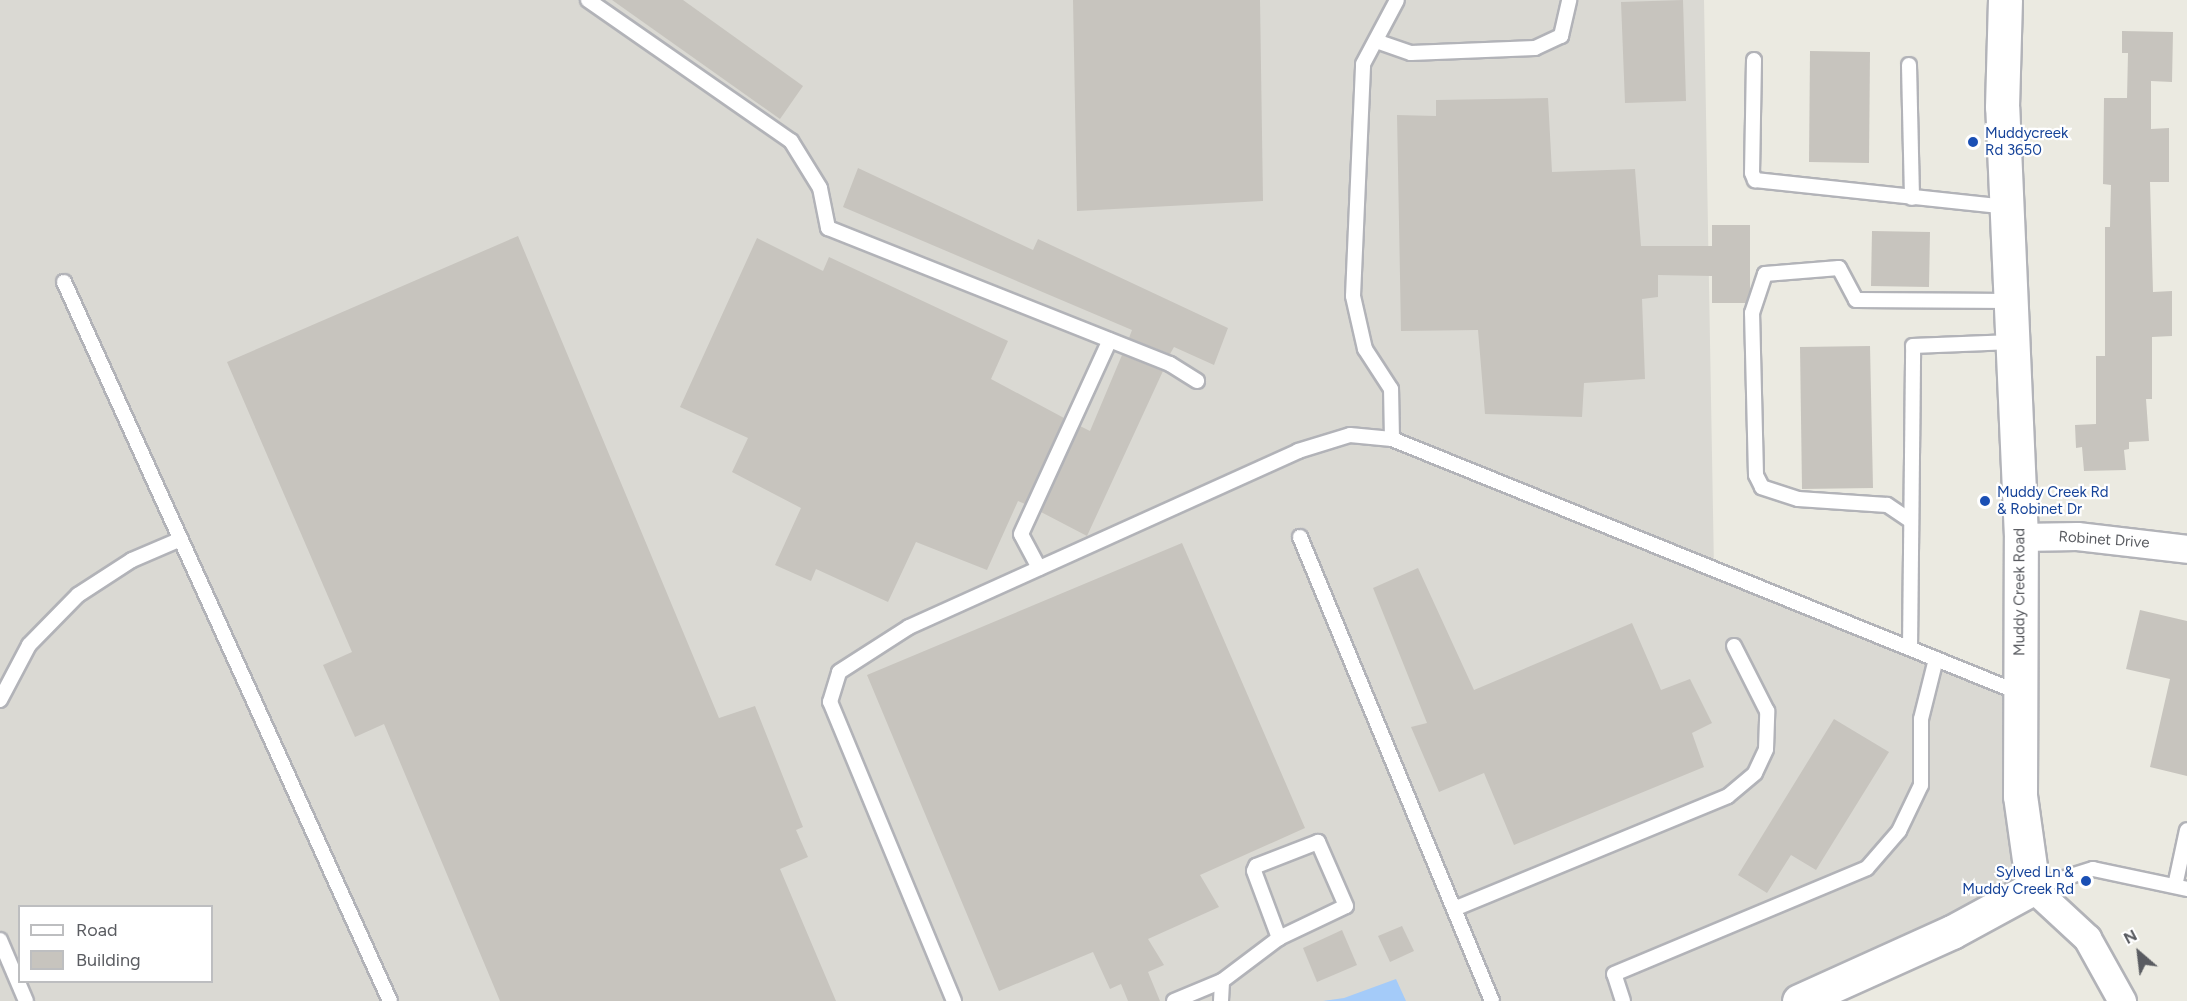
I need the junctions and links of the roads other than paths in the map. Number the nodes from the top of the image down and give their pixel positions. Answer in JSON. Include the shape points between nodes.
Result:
{"nodes":[{"id":1,"x":588,"y":0,"type":"edge"},
{"id":2,"x":1398,"y":0,"type":"edge"},
{"id":3,"x":1569,"y":0,"type":"edge"},
{"id":4,"x":2005,"y":0,"type":"edge"},
{"id":5,"x":1376,"y":41,"type":"junction"},
{"id":6,"x":1754,"y":60,"type":"dead end"},
{"id":7,"x":1910,"y":65,"type":"dead end"},
{"id":8,"x":1912,"y":198,"type":"junction"},
{"id":9,"x":2007,"y":207,"type":"junction"},
{"id":10,"x":64,"y":282,"type":"dead end"},
{"id":11,"x":2011,"y":301,"type":"junction"},
{"id":12,"x":1110,"y":340,"type":"junction"},
{"id":13,"x":2012,"y":342,"type":"junction"},
{"id":14,"x":1197,"y":381,"type":"dead end"},
{"id":15,"x":1392,"y":439,"type":"junction"},
{"id":16,"x":1911,"y":521,"type":"junction"},
{"id":17,"x":1300,"y":537,"type":"dead end"},
{"id":18,"x":2021,"y":537,"type":"junction"},
{"id":19,"x":181,"y":539,"type":"junction"},
{"id":20,"x":2187,"y":549,"type":"edge"},
{"id":21,"x":1039,"y":568,"type":"junction"},
{"id":22,"x":1734,"y":646,"type":"dead end"},
{"id":23,"x":1910,"y":648,"type":"junction"},
{"id":24,"x":1936,"y":659,"type":"junction"},
{"id":25,"x":2020,"y":693,"type":"junction"},
{"id":26,"x":0,"y":700,"type":"edge"},
{"id":27,"x":2187,"y":830,"type":"edge"},
{"id":28,"x":2181,"y":887,"type":"edge"},
{"id":29,"x":2033,"y":888,"type":"junction"},
{"id":30,"x":1454,"y":909,"type":"junction"},
{"id":31,"x":1279,"y":938,"type":"junction"},
{"id":32,"x":0,"y":940,"type":"edge"},
{"id":33,"x":1222,"y":981,"type":"junction"},
{"id":34,"x":18,"y":982,"type":"edge"},
{"id":35,"x":18,"y":983,"type":"edge"},
{"id":36,"x":26,"y":1001,"type":"edge"},
{"id":37,"x":390,"y":1001,"type":"edge"},
{"id":38,"x":954,"y":1001,"type":"edge"},
{"id":39,"x":1174,"y":1001,"type":"edge"},
{"id":40,"x":1221,"y":1001,"type":"edge"},
{"id":41,"x":1492,"y":1001,"type":"edge"},
{"id":42,"x":1623,"y":1001,"type":"edge"},
{"id":43,"x":1799,"y":1001,"type":"edge"},
{"id":44,"x":2122,"y":1001,"type":"edge"}],
"edges":[{"from":1,"to":12,"type":"lane","via":[[791,141],[819,188],[828,228]]},
{"from":2,"to":5,"type":"lane"},
{"from":3,"to":5,"type":"lane","via":[[1561,36],[1535,48],[1411,53]]},
{"from":4,"to":9,"type":"street","name":"Muddy Creek Road","via":[[2002,86]]},
{"from":5,"to":15,"type":"lane","via":[[1363,64],[1353,296],[1365,349],[1391,389]]},
{"from":6,"to":8,"type":"lane","via":[[1755,180]]},
{"from":7,"to":8,"type":"lane"},
{"from":8,"to":9,"type":"lane"},
{"from":9,"to":11,"type":"street","name":"Muddy Creek Road"},
{"from":10,"to":19,"type":"lane"},
{"from":11,"to":13,"type":"street","name":"Muddy Creek Road"},
{"from":11,"to":16,"type":"lane","via":[[1856,300],[1839,268],[1765,274],[1752,313],[1756,475],[1762,487],[1798,499],[1887,505]]},
{"from":12,"to":14,"type":"lane","via":[[1170,364]]},
{"from":12,"to":21,"type":"lane","via":[[1021,534]]},
{"from":13,"to":16,"type":"lane","via":[[1913,346]]},
{"from":13,"to":18,"type":"street","name":"Muddy Creek Road"},
{"from":15,"to":21,"type":"lane","via":[[1350,435],[1298,451]]},
{"from":15,"to":23,"type":"lane"},
{"from":16,"to":23,"type":"lane"},
{"from":17,"to":30,"type":"lane"},
{"from":18,"to":20,"type":"street","name":"Robinet Drive","via":[[2077,536]]},
{"from":18,"to":25,"type":"street","name":"Muddy Creek Road"},
{"from":19,"to":26,"type":"lane","via":[[132,560],[78,595],[29,645]]},
{"from":19,"to":37,"type":"lane"},
{"from":21,"to":38,"type":"lane","via":[[909,627],[839,672],[830,702]]},
{"from":22,"to":30,"type":"lane","via":[[1767,711],[1766,749],[1755,773],[1728,796]]},
{"from":23,"to":24,"type":"lane"},
{"from":24,"to":25,"type":"lane"},
{"from":24,"to":42,"type":"lane","via":[[1921,719],[1921,785],[1899,831],[1868,868],[1614,974]]},
{"from":25,"to":29,"type":"street","name":"Muddy Creek Road","via":[[2020,796]]},
{"from":27,"to":28,"type":"lane"},
{"from":28,"to":29,"type":"lane","via":[[2093,869]]},
{"from":29,"to":43,"type":"street","via":[[1952,932]]},
{"from":29,"to":44,"type":"street","via":[[2087,938]]},
{"from":30,"to":41,"type":"lane"},
{"from":31,"to":31,"type":"lane","via":[[1254,875],[1256,866],[1318,842],[1346,906]]},
{"from":31,"to":33,"type":"lane"},
{"from":32,"to":34,"type":"lane"},
{"from":33,"to":39,"type":"lane"},
{"from":33,"to":40,"type":"lane"},
{"from":35,"to":36,"type":"lane"}]}
